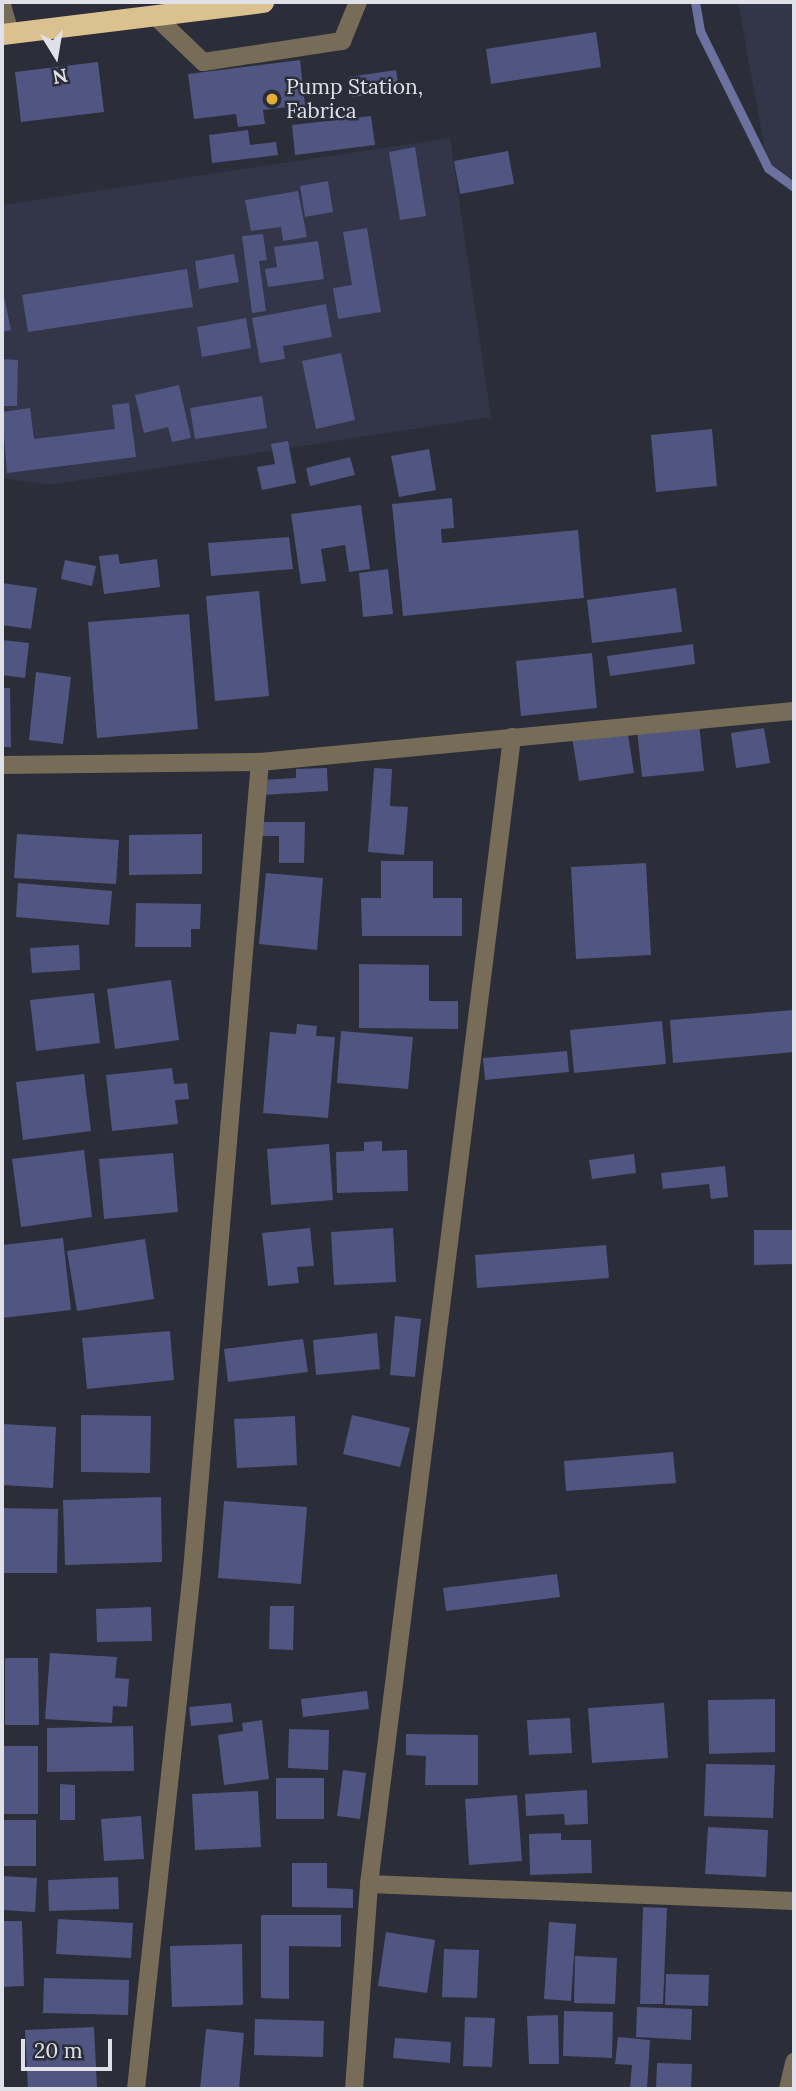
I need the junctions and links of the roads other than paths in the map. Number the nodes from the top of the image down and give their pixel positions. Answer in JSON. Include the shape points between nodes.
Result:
{"nodes":[{"id":1,"x":263,"y":2,"type":"edge"},
{"id":2,"x":358,"y":2,"type":"edge"},
{"id":3,"x":2,"y":5,"type":"edge"},
{"id":4,"x":154,"y":15,"type":"junction"},
{"id":5,"x":6,"y":34,"type":"edge"},
{"id":6,"x":794,"y":711,"type":"edge"},
{"id":7,"x":512,"y":737,"type":"junction"},
{"id":8,"x":260,"y":762,"type":"junction"},
{"id":9,"x":2,"y":765,"type":"edge"},
{"id":10,"x":369,"y":1884,"type":"junction"},
{"id":11,"x":794,"y":1901,"type":"edge"},
{"id":12,"x":794,"y":2062,"type":"edge"},
{"id":13,"x":136,"y":2089,"type":"edge"},
{"id":14,"x":354,"y":2089,"type":"edge"},
{"id":15,"x":788,"y":2089,"type":"edge"}],
"edges":[{"from":1,"to":4,"type":"highway"},
{"from":2,"to":4,"type":"street","via":[[342,41],[203,62]]},
{"from":3,"to":5,"type":"street"},
{"from":4,"to":5,"type":"highway"},
{"from":6,"to":7,"type":"street"},
{"from":7,"to":8,"type":"street"},
{"from":7,"to":10,"type":"street"},
{"from":8,"to":9,"type":"street"},
{"from":8,"to":13,"type":"street","via":[[192,1571]]},
{"from":10,"to":11,"type":"street"},
{"from":10,"to":14,"type":"street"},
{"from":12,"to":15,"type":"street"}]}
